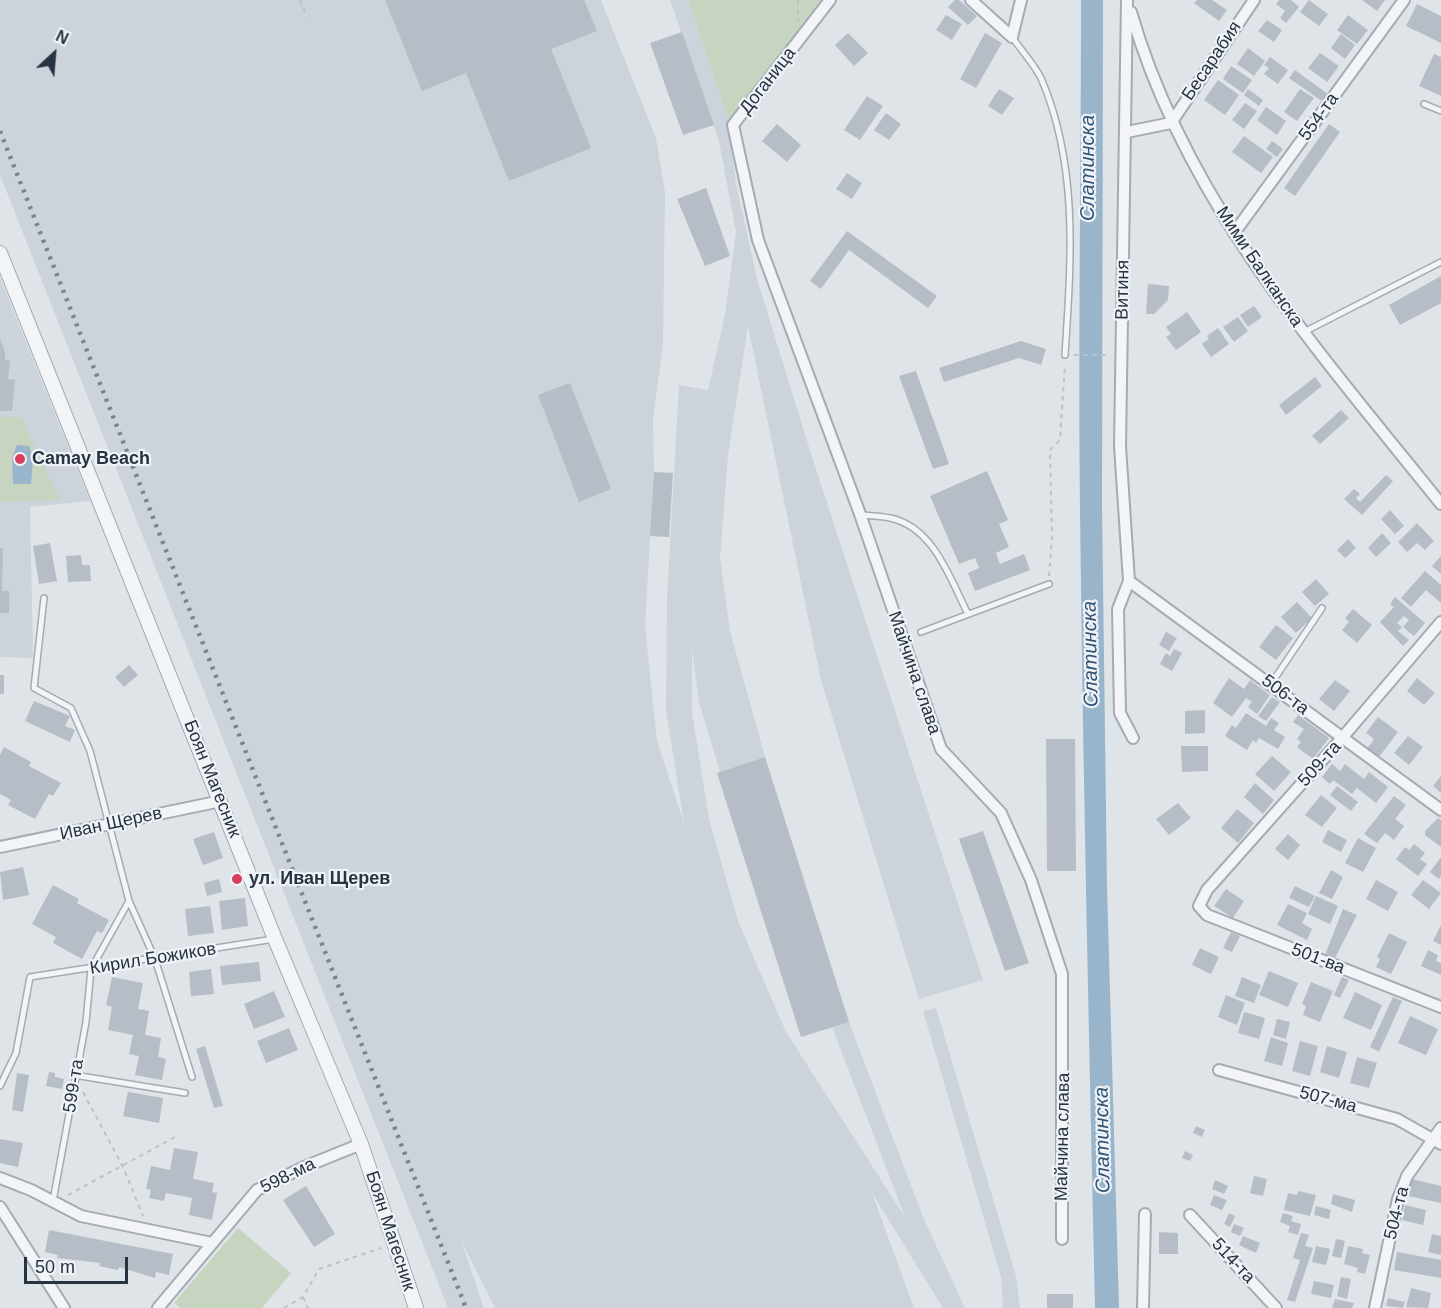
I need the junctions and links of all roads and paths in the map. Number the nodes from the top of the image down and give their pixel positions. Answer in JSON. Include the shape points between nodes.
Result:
{"nodes":[{"id":1,"x":300,"y":0,"type":"edge"},
{"id":2,"x":830,"y":0,"type":"edge"},
{"id":3,"x":971,"y":0,"type":"edge"},
{"id":4,"x":1021,"y":0,"type":"edge"},
{"id":5,"x":1127,"y":0,"type":"edge"},
{"id":6,"x":1254,"y":0,"type":"edge"},
{"id":7,"x":1404,"y":0,"type":"edge"},
{"id":8,"x":307,"y":17,"type":"dead end"},
{"id":9,"x":1012,"y":37,"type":"junction"},
{"id":10,"x":1424,"y":104,"type":"dead end"},
{"id":11,"x":1441,"y":111,"type":"edge"},
{"id":12,"x":1171,"y":123,"type":"junction"},
{"id":13,"x":1127,"y":132,"type":"junction"},
{"id":14,"x":1234,"y":233,"type":"junction"},
{"id":15,"x":758,"y":240,"type":"joint"},
{"id":16,"x":0,"y":253,"type":"edge"},
{"id":17,"x":1441,"y":262,"type":"edge"},
{"id":18,"x":1303,"y":332,"type":"junction"},
{"id":19,"x":1065,"y":355,"type":"junction"},
{"id":20,"x":1122,"y":355,"type":"junction"},
{"id":21,"x":1441,"y":504,"type":"edge"},
{"id":22,"x":860,"y":514,"type":"junction"},
{"id":23,"x":1129,"y":580,"type":"junction"},
{"id":24,"x":1049,"y":584,"type":"joint"},
{"id":25,"x":44,"y":598,"type":"dead end"},
{"id":26,"x":1322,"y":608,"type":"dead end"},
{"id":27,"x":968,"y":614,"type":"junction"},
{"id":28,"x":1441,"y":621,"type":"edge"},
{"id":29,"x":921,"y":632,"type":"dead end"},
{"id":30,"x":1270,"y":684,"type":"junction"},
{"id":31,"x":1134,"y":738,"type":"dead end"},
{"id":32,"x":1342,"y":738,"type":"junction"},
{"id":33,"x":221,"y":801,"type":"junction"},
{"id":34,"x":1441,"y":810,"type":"edge"},
{"id":35,"x":109,"y":826,"type":"junction"},
{"id":36,"x":0,"y":847,"type":"edge"},
{"id":37,"x":129,"y":901,"type":"junction"},
{"id":38,"x":1199,"y":906,"type":"joint"},
{"id":39,"x":275,"y":939,"type":"junction"},
{"id":40,"x":155,"y":959,"type":"junction"},
{"id":41,"x":91,"y":969,"type":"junction"},
{"id":42,"x":1441,"y":1007,"type":"edge"},
{"id":43,"x":1219,"y":1070,"type":"dead end"},
{"id":44,"x":74,"y":1075,"type":"junction"},
{"id":45,"x":192,"y":1077,"type":"dead end"},
{"id":46,"x":0,"y":1086,"type":"edge"},
{"id":47,"x":185,"y":1093,"type":"dead end"},
{"id":48,"x":1441,"y":1128,"type":"edge"},
{"id":49,"x":175,"y":1137,"type":"dead end"},
{"id":50,"x":1437,"y":1142,"type":"edge"},
{"id":51,"x":361,"y":1144,"type":"junction"},
{"id":52,"x":123,"y":1167,"type":"junction"},
{"id":53,"x":0,"y":1178,"type":"edge"},
{"id":54,"x":52,"y":1203,"type":"junction"},
{"id":55,"x":0,"y":1207,"type":"edge"},
{"id":56,"x":1145,"y":1214,"type":"dead end"},
{"id":57,"x":1190,"y":1215,"type":"dead end"},
{"id":58,"x":149,"y":1230,"type":"junction"},
{"id":59,"x":1062,"y":1239,"type":"dead end"},
{"id":60,"x":213,"y":1243,"type":"junction"},
{"id":61,"x":394,"y":1243,"type":"junction"},
{"id":62,"x":303,"y":1297,"type":"junction"},
{"id":63,"x":64,"y":1308,"type":"edge"},
{"id":64,"x":158,"y":1308,"type":"edge"},
{"id":65,"x":284,"y":1308,"type":"edge"},
{"id":66,"x":308,"y":1308,"type":"edge"},
{"id":67,"x":416,"y":1308,"type":"edge"},
{"id":68,"x":1143,"y":1308,"type":"edge"},
{"id":69,"x":1276,"y":1308,"type":"edge"},
{"id":70,"x":1375,"y":1308,"type":"edge"}],
"edges":[{"from":1,"to":8,"type":"path"},
{"from":2,"to":15,"type":"street","name":"Доганица","via":[[734,125]]},
{"from":3,"to":9,"type":"street"},
{"from":4,"to":9,"type":"street"},
{"from":5,"to":12,"type":"street","name":"Мими Балканска"},
{"from":5,"to":13,"type":"street","name":"Витиня"},
{"from":6,"to":12,"type":"street","name":"Бесарабия"},
{"from":7,"to":14,"type":"street","name":"554-та"},
{"from":9,"to":19,"type":"lane","via":[[1040,77],[1065,152],[1071,248]]},
{"from":10,"to":11,"type":"lane"},
{"from":12,"to":13,"type":"street"},
{"from":12,"to":14,"type":"street","name":"Мими Балканска"},
{"from":13,"to":20,"type":"street","name":"Витиня"},
{"from":14,"to":18,"type":"street","name":"Мими Балканска"},
{"from":15,"to":22,"type":"street","name":"Майчина слава"},
{"from":16,"to":33,"type":"street","name":"Боян Магесник"},
{"from":17,"to":18,"type":"lane"},
{"from":18,"to":21,"type":"street","name":"Мими Балканска"},
{"from":19,"to":20,"type":"path"},
{"from":19,"to":24,"type":"path","via":[[1060,440],[1050,450]]},
{"from":20,"to":23,"type":"street","name":"Витиня","via":[[1120,446]]},
{"from":22,"to":27,"type":"lane","via":[[892,518],[916,531],[936,550]]},
{"from":22,"to":59,"type":"street","name":"Майчина слава","via":[[940,749],[1001,813],[1031,880],[1062,974]]},
{"from":23,"to":30,"type":"street","name":"506-та"},
{"from":23,"to":31,"type":"street","via":[[1118,609],[1120,713]]},
{"from":24,"to":27,"type":"lane"},
{"from":25,"to":35,"type":"lane","via":[[34,688],[71,708],[90,751]]},
{"from":26,"to":30,"type":"lane"},
{"from":27,"to":29,"type":"lane"},
{"from":28,"to":32,"type":"street","name":"509-та"},
{"from":30,"to":32,"type":"street","name":"506-та"},
{"from":32,"to":34,"type":"street","name":"506-та"},
{"from":32,"to":38,"type":"street","name":"509-та","via":[[1207,890]]},
{"from":33,"to":35,"type":"street","name":"Иван Щерев"},
{"from":33,"to":39,"type":"street","name":"Боян Магесник"},
{"from":35,"to":36,"type":"street","name":"Иван Щерев"},
{"from":35,"to":37,"type":"lane"},
{"from":37,"to":40,"type":"lane"},
{"from":37,"to":41,"type":"lane"},
{"from":38,"to":42,"type":"street","name":"501-ва","via":[[1207,915]]},
{"from":39,"to":40,"type":"lane","name":"Кирил Божиков"},
{"from":39,"to":51,"type":"street","name":"Боян Магесник"},
{"from":40,"to":41,"type":"lane","name":"Кирил Божиков"},
{"from":40,"to":45,"type":"lane"},
{"from":41,"to":44,"type":"lane","name":"599-та","via":[[86,1022]]},
{"from":41,"to":46,"type":"lane","name":"Кирил Божиков","via":[[30,977],[16,1053]]},
{"from":43,"to":50,"type":"street","name":"507-ма","via":[[1397,1119]]},
{"from":44,"to":47,"type":"lane"},
{"from":44,"to":52,"type":"path"},
{"from":44,"to":54,"type":"lane","name":"599-та","via":[[68,1129]]},
{"from":48,"to":50,"type":"street","name":"504-та"},
{"from":49,"to":52,"type":"path"},
{"from":50,"to":70,"type":"street","name":"504-та","via":[[1407,1176],[1398,1199]]},
{"from":51,"to":60,"type":"street","name":"598-ма","via":[[257,1190]]},
{"from":51,"to":61,"type":"street","name":"Боян Магесник"},
{"from":52,"to":54,"type":"path"},
{"from":52,"to":58,"type":"path"},
{"from":53,"to":54,"type":"street"},
{"from":54,"to":58,"type":"street","via":[[81,1216]]},
{"from":55,"to":63,"type":"street"},
{"from":56,"to":68,"type":"street"},
{"from":57,"to":69,"type":"street","name":"514-та"},
{"from":58,"to":60,"type":"street"},
{"from":60,"to":64,"type":"street","name":"598-ма"},
{"from":61,"to":62,"type":"path","via":[[319,1269]]},
{"from":61,"to":67,"type":"street","name":"Боян Магесник"},
{"from":62,"to":65,"type":"path"},
{"from":62,"to":66,"type":"path"}]}
